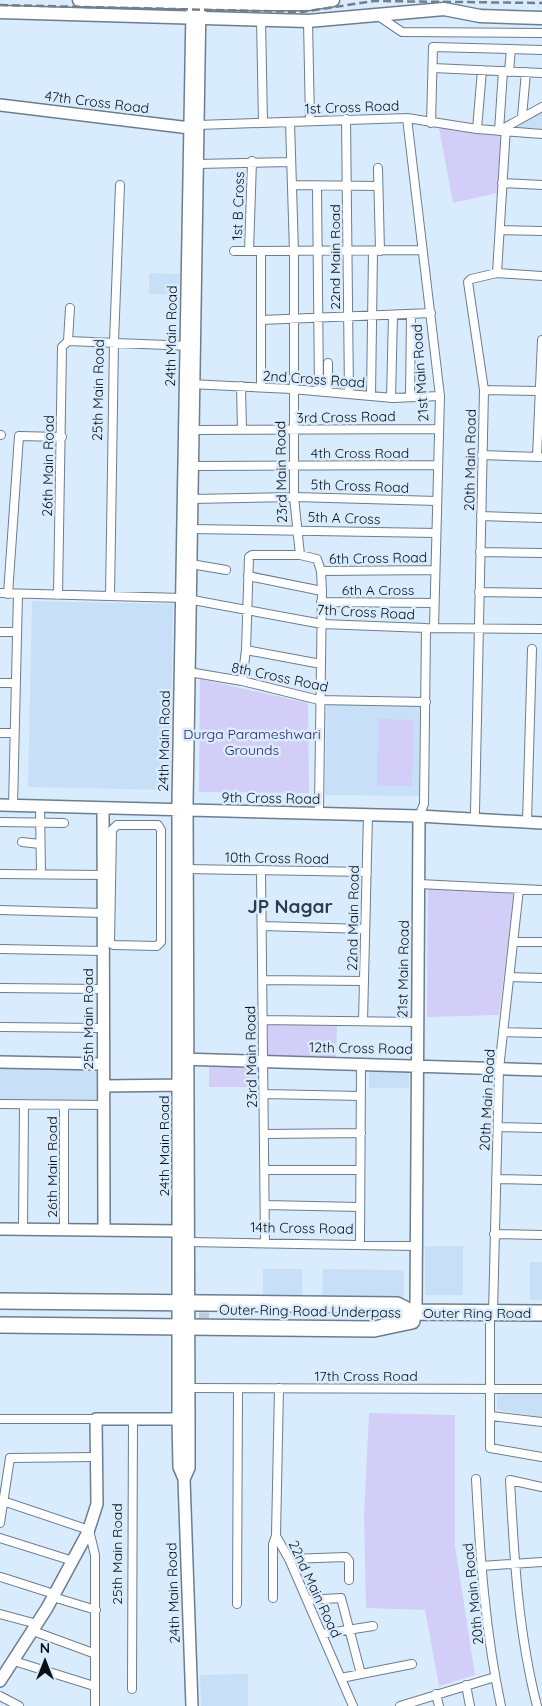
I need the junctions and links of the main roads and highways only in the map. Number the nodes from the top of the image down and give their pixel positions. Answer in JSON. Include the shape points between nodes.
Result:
{"nodes":[{"id":1,"x":79,"y":0,"type":"edge"},
{"id":2,"x":333,"y":0,"type":"edge"},
{"id":3,"x":196,"y":1,"type":"edge"},
{"id":4,"x":255,"y":2,"type":"edge"},
{"id":5,"x":444,"y":9,"type":"junction"},
{"id":6,"x":542,"y":11,"type":"edge"},
{"id":7,"x":0,"y":12,"type":"edge"},
{"id":8,"x":196,"y":17,"type":"junction"},
{"id":9,"x":542,"y":18,"type":"edge"},
{"id":10,"x":0,"y":105,"type":"edge"},
{"id":11,"x":194,"y":127,"type":"junction"},
{"id":12,"x":190,"y":346,"type":"junction"},
{"id":13,"x":190,"y":384,"type":"junction"},
{"id":14,"x":186,"y":599,"type":"junction"},
{"id":15,"x":0,"y":798,"type":"edge"},
{"id":16,"x":12,"y":802,"type":"junction"},
{"id":17,"x":0,"y":806,"type":"edge"},
{"id":18,"x":182,"y":807,"type":"junction"},
{"id":19,"x":103,"y":808,"type":"junction"},
{"id":20,"x":421,"y":813,"type":"junction"},
{"id":21,"x":542,"y":816,"type":"edge"},
{"id":22,"x":527,"y":818,"type":"junction"},
{"id":23,"x":542,"y":823,"type":"edge"},
{"id":24,"x":183,"y":1060,"type":"junction"},
{"id":25,"x":0,"y":1062,"type":"edge"},
{"id":26,"x":103,"y":1064,"type":"junction"},
{"id":27,"x":418,"y":1065,"type":"junction"},
{"id":28,"x":542,"y":1070,"type":"edge"},
{"id":29,"x":183,"y":1085,"type":"junction"},
{"id":30,"x":104,"y":1086,"type":"junction"},
{"id":31,"x":0,"y":1228,"type":"edge"},
{"id":32,"x":104,"y":1230,"type":"junction"},
{"id":33,"x":179,"y":1231,"type":"junction"},
{"id":34,"x":0,"y":1302,"type":"edge"},
{"id":35,"x":184,"y":1303,"type":"junction"},
{"id":36,"x":0,"y":1308,"type":"edge"},
{"id":37,"x":542,"y":1313,"type":"edge"},
{"id":38,"x":209,"y":1315,"type":"tunnel mouth"},
{"id":39,"x":413,"y":1315,"type":"junction"},
{"id":40,"x":492,"y":1317,"type":"junction"},
{"id":41,"x":0,"y":1318,"type":"edge"},
{"id":42,"x":542,"y":1322,"type":"edge"},
{"id":43,"x":0,"y":1325,"type":"edge"},
{"id":44,"x":184,"y":1327,"type":"junction"},
{"id":45,"x":184,"y":1419,"type":"junction"},
{"id":46,"x":8,"y":1663,"type":"edge"},
{"id":47,"x":0,"y":1681,"type":"edge"},
{"id":48,"x":192,"y":1706,"type":"edge"}],
"edges":[{"from":1,"to":3,"type":"main road"},
{"from":2,"to":4,"type":"main road","via":[[308,4]]},
{"from":3,"to":4,"type":"main road"},
{"from":3,"to":8,"type":"main road","name":"24th Main Road"},
{"from":5,"to":6,"type":"main road"},
{"from":5,"to":8,"type":"main road","via":[[308,21]]},
{"from":5,"to":9,"type":"main road","via":[[480,16]]},
{"from":7,"to":8,"type":"main road"},
{"from":8,"to":11,"type":"main road","name":"24th Main Road"},
{"from":10,"to":11,"type":"main road","name":"47th Cross Road"},
{"from":11,"to":12,"type":"main road","name":"24th Main Road"},
{"from":11,"to":12,"type":"main road","name":"24th Main Road","via":[[197,164]]},
{"from":12,"to":13,"type":"main road","name":"24th Main Road"},
{"from":13,"to":14,"type":"main road","name":"24th Main Road"},
{"from":13,"to":14,"type":"main road","name":"24th Main Road","via":[[193,430],[191,564]]},
{"from":14,"to":18,"type":"main road","name":"24th Main Road"},
{"from":14,"to":18,"type":"main road","name":"24th Main Road","via":[[189,672]]},
{"from":15,"to":16,"type":"main road","name":"9th Cross Road"},
{"from":16,"to":17,"type":"main road","name":"9th Cross Road"},
{"from":16,"to":18,"type":"main road","name":"9th Cross Road"},
{"from":16,"to":19,"type":"main road","name":"9th Cross Road"},
{"from":18,"to":19,"type":"main road","name":"9th Cross Road"},
{"from":18,"to":20,"type":"main road","name":"9th Cross Road","via":[[319,807]]},
{"from":18,"to":20,"type":"main road","name":"9th Cross Road","via":[[368,815]]},
{"from":18,"to":24,"type":"main road","name":"24th Main Road","via":[[178,912]]},
{"from":18,"to":24,"type":"main road","name":"24th Main Road","via":[[187,870]]},
{"from":19,"to":26,"type":"main road","name":"25th Main Road","via":[[106,868]]},
{"from":20,"to":22,"type":"main road","name":"9th Cross Road"},
{"from":20,"to":22,"type":"main road","name":"9th Cross Road","via":[[474,812]]},
{"from":20,"to":27,"type":"main road","name":"21st Main Road"},
{"from":21,"to":22,"type":"main road","name":"9th Cross Road"},
{"from":22,"to":23,"type":"main road","name":"9th Cross Road"},
{"from":24,"to":27,"type":"main road","name":"12th Cross Road"},
{"from":24,"to":29,"type":"main road","name":"24th Main Road"},
{"from":25,"to":26,"type":"main road"},
{"from":26,"to":30,"type":"main road","name":"25th Main Road"},
{"from":27,"to":28,"type":"main road","name":"12th Cross Road"},
{"from":27,"to":39,"type":"main road","name":"21st Main Road"},
{"from":29,"to":30,"type":"main road"},
{"from":29,"to":33,"type":"main road","name":"24th Main Road"},
{"from":29,"to":35,"type":"main road","name":"24th Main Road","via":[[189,1242]]},
{"from":30,"to":32,"type":"main road","name":"25th Main Road"},
{"from":31,"to":32,"type":"main road"},
{"from":32,"to":33,"type":"main road"},
{"from":33,"to":35,"type":"main road","name":"24th Main Road"},
{"from":34,"to":35,"type":"highway"},
{"from":35,"to":39,"type":"highway","via":[[397,1306]]},
{"from":35,"to":44,"type":"main road","name":"24th Main Road"},
{"from":36,"to":41,"type":"highway","via":[[153,1315]]},
{"from":37,"to":40,"type":"highway","name":"Outer Ring Road"},
{"from":38,"to":39,"type":"highway","name":"Outer Ring Road Underpass"},
{"from":39,"to":40,"type":"highway","name":"Outer Ring Road"},
{"from":39,"to":44,"type":"highway","via":[[374,1328]]},
{"from":40,"to":42,"type":"highway","name":"Outer Ring Road"},
{"from":43,"to":44,"type":"highway"},
{"from":44,"to":45,"type":"main road","name":"24th Main Road"},
{"from":44,"to":45,"type":"main road","name":"24th Main Road","via":[[189,1388]]},
{"from":45,"to":46,"type":"main road","via":[[96,1419],[97,1504],[89,1530],[35,1628]]},
{"from":45,"to":48,"type":"main road","name":"24th Main Road","via":[[189,1468],[184,1478]]},
{"from":46,"to":47,"type":"main road"}]}
